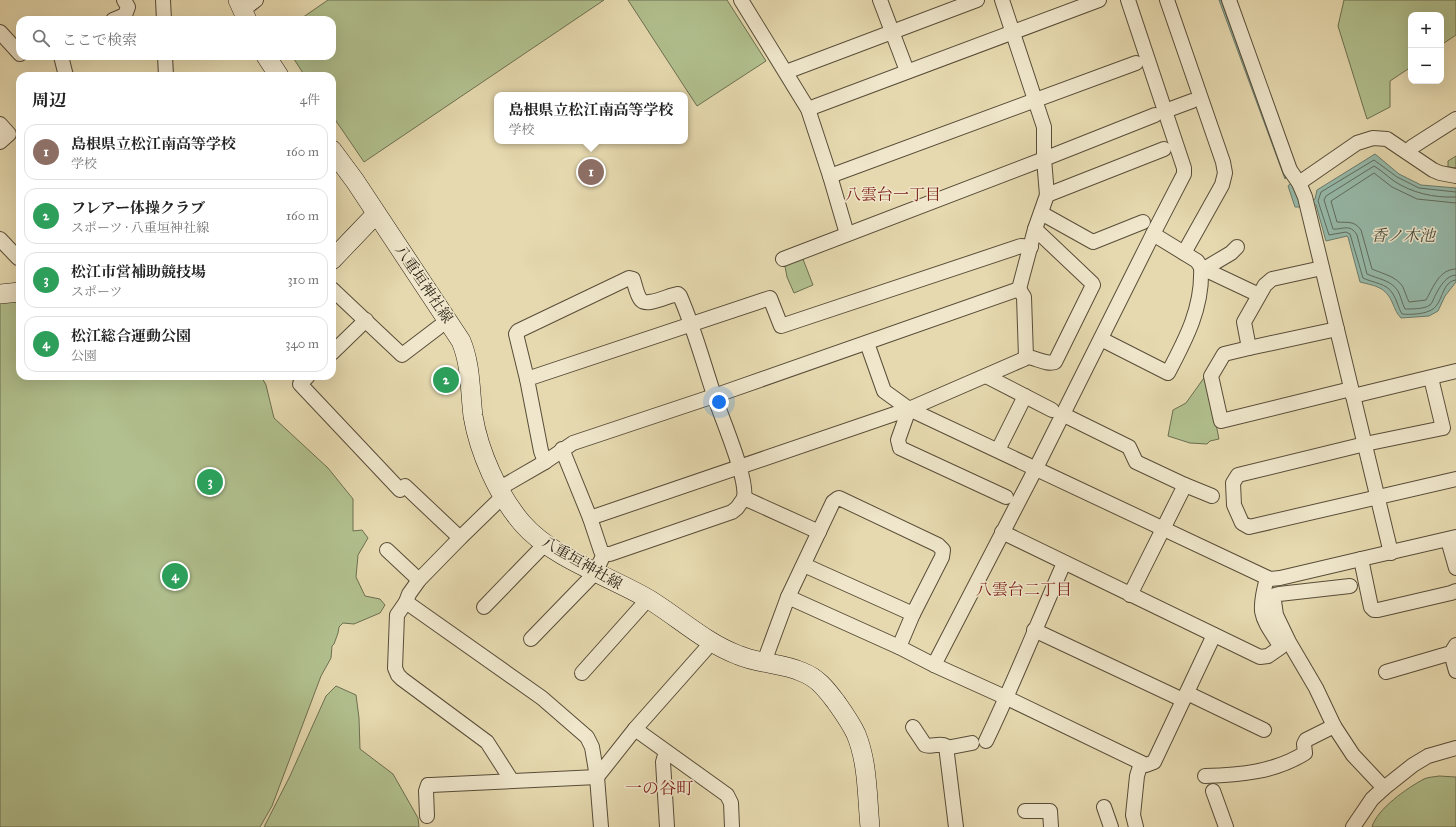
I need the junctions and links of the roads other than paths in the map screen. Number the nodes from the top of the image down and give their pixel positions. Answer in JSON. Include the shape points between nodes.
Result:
{"nodes":[{"id":1,"x":124,"y":0,"type":"edge"},
{"id":2,"x":163,"y":0,"type":"edge"},
{"id":3,"x":741,"y":0,"type":"edge"},
{"id":4,"x":880,"y":0,"type":"edge"},
{"id":5,"x":977,"y":0,"type":"edge"},
{"id":6,"x":1002,"y":0,"type":"edge"},
{"id":7,"x":1099,"y":0,"type":"edge"},
{"id":8,"x":1128,"y":0,"type":"edge"},
{"id":9,"x":1167,"y":0,"type":"edge"},
{"id":10,"x":1229,"y":0,"type":"edge"},
{"id":11,"x":123,"y":16,"type":"edge"},
{"id":12,"x":164,"y":16,"type":"edge"},
{"id":13,"x":0,"y":32,"type":"edge"},
{"id":14,"x":892,"y":32,"type":"junction"},
{"id":15,"x":1013,"y":32,"type":"junction"},
{"id":16,"x":16,"y":50,"type":"edge"},
{"id":17,"x":62,"y":60,"type":"edge"},
{"id":18,"x":165,"y":60,"type":"edge"},
{"id":19,"x":269,"y":60,"type":"edge"},
{"id":20,"x":1136,"y":63,"type":"dead end"},
{"id":21,"x":908,"y":71,"type":"junction"},
{"id":22,"x":65,"y":72,"type":"edge"},
{"id":23,"x":166,"y":72,"type":"edge"},
{"id":24,"x":276,"y":72,"type":"edge"},
{"id":25,"x":786,"y":72,"type":"junction"},
{"id":26,"x":1036,"y":100,"type":"junction"},
{"id":27,"x":1192,"y":101,"type":"dead end"},
{"id":28,"x":808,"y":109,"type":"junction"},
{"id":29,"x":1160,"y":113,"type":"junction"},
{"id":30,"x":1456,"y":119,"type":"edge"},
{"id":31,"x":0,"y":124,"type":"edge"},
{"id":32,"x":0,"y":142,"type":"edge"},
{"id":33,"x":1412,"y":148,"type":"dead end"},
{"id":34,"x":1164,"y":149,"type":"dead end"},
{"id":35,"x":336,"y":155,"type":"edge"},
{"id":36,"x":1044,"y":159,"type":"junction"},
{"id":37,"x":830,"y":176,"type":"junction"},
{"id":38,"x":1456,"y":176,"type":"edge"},
{"id":39,"x":1299,"y":183,"type":"junction"},
{"id":40,"x":1047,"y":195,"type":"junction"},
{"id":41,"x":1041,"y":213,"type":"junction"},
{"id":42,"x":376,"y":214,"type":"junction"},
{"id":43,"x":1143,"y":222,"type":"dead end"},
{"id":44,"x":1035,"y":229,"type":"junction"},
{"id":45,"x":847,"y":234,"type":"junction"},
{"id":46,"x":1153,"y":234,"type":"junction"},
{"id":47,"x":0,"y":239,"type":"edge"},
{"id":48,"x":1031,"y":246,"type":"junction"},
{"id":49,"x":1237,"y":246,"type":"dead end"},
{"id":50,"x":1184,"y":253,"type":"junction"},
{"id":51,"x":16,"y":256,"type":"edge"},
{"id":52,"x":336,"y":256,"type":"edge"},
{"id":53,"x":783,"y":258,"type":"dead end"},
{"id":54,"x":1203,"y":268,"type":"junction"},
{"id":55,"x":1322,"y":268,"type":"junction"},
{"id":56,"x":1019,"y":289,"type":"junction"},
{"id":57,"x":16,"y":292,"type":"edge"},
{"id":58,"x":336,"y":293,"type":"edge"},
{"id":59,"x":0,"y":294,"type":"edge"},
{"id":60,"x":1259,"y":295,"type":"junction"},
{"id":61,"x":366,"y":320,"type":"junction"},
{"id":62,"x":448,"y":320,"type":"junction"},
{"id":63,"x":692,"y":324,"type":"junction"},
{"id":64,"x":1337,"y":328,"type":"junction"},
{"id":65,"x":1101,"y":339,"type":"junction"},
{"id":66,"x":867,"y":343,"type":"junction"},
{"id":67,"x":1249,"y":348,"type":"junction"},
{"id":68,"x":336,"y":349,"type":"edge"},
{"id":69,"x":1026,"y":357,"type":"junction"},
{"id":70,"x":1456,"y":371,"type":"edge"},
{"id":71,"x":986,"y":376,"type":"junction"},
{"id":72,"x":1430,"y":378,"type":"junction"},
{"id":73,"x":527,"y":379,"type":"junction"},
{"id":74,"x":304,"y":380,"type":"edge"},
{"id":75,"x":1352,"y":393,"type":"junction"},
{"id":76,"x":714,"y":396,"type":"junction"},
{"id":77,"x":1025,"y":396,"type":"junction"},
{"id":78,"x":909,"y":409,"type":"junction"},
{"id":79,"x":1057,"y":412,"type":"junction"},
{"id":80,"x":1001,"y":444,"type":"dead end"},
{"id":81,"x":1365,"y":444,"type":"junction"},
{"id":82,"x":562,"y":450,"type":"junction"},
{"id":83,"x":544,"y":462,"type":"junction"},
{"id":84,"x":739,"y":466,"type":"junction"},
{"id":85,"x":1036,"y":468,"type":"junction"},
{"id":86,"x":1456,"y":479,"type":"edge"},
{"id":87,"x":1185,"y":485,"type":"junction"},
{"id":88,"x":502,"y":493,"type":"junction"},
{"id":89,"x":1212,"y":496,"type":"dead end"},
{"id":90,"x":1377,"y":496,"type":"junction"},
{"id":91,"x":1006,"y":497,"type":"dead end"},
{"id":92,"x":744,"y":498,"type":"junction"},
{"id":93,"x":590,"y":518,"type":"junction"},
{"id":94,"x":1162,"y":528,"type":"junction"},
{"id":95,"x":819,"y":532,"type":"junction"},
{"id":96,"x":1002,"y":532,"type":"junction"},
{"id":97,"x":460,"y":538,"type":"junction"},
{"id":98,"x":1452,"y":538,"type":"edge"},
{"id":99,"x":545,"y":544,"type":"junction"},
{"id":100,"x":387,"y":550,"type":"dead end"},
{"id":101,"x":1391,"y":553,"type":"junction"},
{"id":102,"x":604,"y":554,"type":"junction"},
{"id":103,"x":1361,"y":559,"type":"junction"},
{"id":104,"x":1064,"y":563,"type":"junction"},
{"id":105,"x":804,"y":565,"type":"junction"},
{"id":106,"x":1456,"y":568,"type":"edge"},
{"id":107,"x":595,"y":573,"type":"junction"},
{"id":108,"x":1267,"y":578,"type":"junction"},
{"id":109,"x":419,"y":580,"type":"junction"},
{"id":110,"x":1350,"y":586,"type":"dead end"},
{"id":111,"x":1456,"y":591,"type":"edge"},
{"id":112,"x":1130,"y":595,"type":"junction"},
{"id":113,"x":788,"y":597,"type":"junction"},
{"id":114,"x":648,"y":599,"type":"junction"},
{"id":115,"x":406,"y":602,"type":"junction"},
{"id":116,"x":484,"y":607,"type":"dead end"},
{"id":117,"x":914,"y":614,"type":"junction"},
{"id":118,"x":1034,"y":630,"type":"junction"},
{"id":119,"x":1214,"y":635,"type":"junction"},
{"id":120,"x":531,"y":639,"type":"dead end"},
{"id":121,"x":712,"y":642,"type":"junction"},
{"id":122,"x":1285,"y":644,"type":"junction"},
{"id":123,"x":899,"y":647,"type":"junction"},
{"id":124,"x":1453,"y":649,"type":"edge"},
{"id":125,"x":764,"y":662,"type":"junction"},
{"id":126,"x":934,"y":665,"type":"junction"},
{"id":127,"x":1456,"y":671,"type":"edge"},
{"id":128,"x":1386,"y":672,"type":"dead end"},
{"id":129,"x":582,"y":673,"type":"dead end"},
{"id":130,"x":1185,"y":696,"type":"junction"},
{"id":131,"x":1007,"y":698,"type":"junction"},
{"id":132,"x":914,"y":726,"type":"dead end"},
{"id":133,"x":1334,"y":726,"type":"junction"},
{"id":134,"x":635,"y":729,"type":"junction"},
{"id":135,"x":1264,"y":730,"type":"dead end"},
{"id":136,"x":986,"y":741,"type":"dead end"},
{"id":137,"x":972,"y":743,"type":"dead end"},
{"id":138,"x":946,"y":748,"type":"junction"},
{"id":139,"x":1456,"y":748,"type":"edge"},
{"id":140,"x":666,"y":752,"type":"junction"},
{"id":141,"x":1141,"y":763,"type":"junction"},
{"id":142,"x":597,"y":776,"type":"junction"},
{"id":143,"x":1205,"y":776,"type":"dead end"},
{"id":144,"x":512,"y":781,"type":"junction"},
{"id":145,"x":1384,"y":788,"type":"junction"},
{"id":146,"x":1213,"y":791,"type":"dead end"},
{"id":147,"x":1104,"y":807,"type":"dead end"},
{"id":148,"x":1025,"y":811,"type":"dead end"},
{"id":149,"x":427,"y":816,"type":"dead end"},
{"id":150,"x":600,"y":827,"type":"edge"},
{"id":151,"x":667,"y":827,"type":"edge"},
{"id":152,"x":732,"y":827,"type":"edge"},
{"id":153,"x":870,"y":827,"type":"edge"},
{"id":154,"x":956,"y":827,"type":"edge"},
{"id":155,"x":1051,"y":827,"type":"edge"},
{"id":156,"x":1110,"y":827,"type":"edge"},
{"id":157,"x":1136,"y":827,"type":"edge"},
{"id":158,"x":1226,"y":827,"type":"edge"},
{"id":159,"x":1353,"y":827,"type":"edge"}],
"edges":[{"from":1,"to":11,"type":"street","via":[[128,7]]},
{"from":2,"to":12,"type":"street"},
{"from":3,"to":25,"type":"street"},
{"from":4,"to":14,"type":"street"},
{"from":5,"to":14,"type":"street"},
{"from":6,"to":15,"type":"street"},
{"from":7,"to":15,"type":"street"},
{"from":8,"to":29,"type":"street"},
{"from":9,"to":50,"type":"street","via":[[1225,173],[1222,185]]},
{"from":10,"to":39,"type":"street","via":[[1290,170]]},
{"from":13,"to":16,"type":"street"},
{"from":14,"to":21,"type":"street"},
{"from":14,"to":25,"type":"street"},
{"from":15,"to":21,"type":"street"},
{"from":15,"to":26,"type":"street"},
{"from":17,"to":22,"type":"street"},
{"from":18,"to":23,"type":"street"},
{"from":19,"to":24,"type":"main road"},
{"from":20,"to":26,"type":"street"},
{"from":21,"to":28,"type":"street"},
{"from":25,"to":28,"type":"street"},
{"from":26,"to":36,"type":"street","via":[[1044,127]]},
{"from":26,"to":37,"type":"street"},
{"from":27,"to":29,"type":"street"},
{"from":28,"to":37,"type":"street"},
{"from":29,"to":36,"type":"street"},
{"from":29,"to":46,"type":"street","via":[[1185,171]]},
{"from":30,"to":33,"type":"street"},
{"from":31,"to":32,"type":"street","via":[[9,134]]},
{"from":34,"to":40,"type":"street"},
{"from":35,"to":42,"type":"main road","name":"八重垣神社線"},
{"from":36,"to":40,"type":"street"},
{"from":36,"to":45,"type":"street"},
{"from":37,"to":45,"type":"street"},
{"from":38,"to":39,"type":"street","via":[[1433,170],[1387,139],[1373,138],[1358,143]]},
{"from":39,"to":55,"type":"street","via":[[1305,197]]},
{"from":40,"to":41,"type":"street"},
{"from":41,"to":43,"type":"street","via":[[1093,242]]},
{"from":41,"to":44,"type":"street"},
{"from":42,"to":52,"type":"main road"},
{"from":42,"to":62,"type":"main road","name":"八重垣神社線"},
{"from":44,"to":48,"type":"street"},
{"from":44,"to":69,"type":"street","via":[[1093,285],[1055,362],[1051,364]]},
{"from":45,"to":53,"type":"street"},
{"from":46,"to":50,"type":"street"},
{"from":46,"to":65,"type":"street"},
{"from":47,"to":51,"type":"street"},
{"from":48,"to":56,"type":"street"},
{"from":48,"to":63,"type":"street","via":[[1021,246],[781,326],[770,298]]},
{"from":49,"to":54,"type":"street","via":[[1231,253]]},
{"from":50,"to":54,"type":"street"},
{"from":54,"to":60,"type":"street"},
{"from":54,"to":65,"type":"street","via":[[1198,306],[1188,334],[1168,374]]},
{"from":55,"to":60,"type":"street","via":[[1268,281]]},
{"from":55,"to":64,"type":"street"},
{"from":56,"to":66,"type":"street"},
{"from":56,"to":69,"type":"street","via":[[1024,296]]},
{"from":57,"to":59,"type":"main road"},
{"from":58,"to":61,"type":"street"},
{"from":60,"to":67,"type":"street","via":[[1244,322]]},
{"from":61,"to":62,"type":"street","via":[[402,356]]},
{"from":61,"to":68,"type":"street"},
{"from":62,"to":88,"type":"main road","name":"八重垣神社線","via":[[465,350],[476,430],[485,460]]},
{"from":63,"to":73,"type":"street"},
{"from":63,"to":73,"type":"street","via":[[680,296],[675,294],[644,302],[640,299],[633,279],[629,278],[518,331],[516,334]]},
{"from":63,"to":76,"type":"street"},
{"from":64,"to":67,"type":"street"},
{"from":64,"to":75,"type":"street"},
{"from":65,"to":79,"type":"street"},
{"from":66,"to":76,"type":"street"},
{"from":66,"to":78,"type":"street","via":[[884,391]]},
{"from":67,"to":75,"type":"street","via":[[1224,354],[1211,376],[1216,423]]},
{"from":69,"to":71,"type":"street"},
{"from":70,"to":72,"type":"street"},
{"from":71,"to":77,"type":"street"},
{"from":71,"to":78,"type":"street"},
{"from":72,"to":75,"type":"street"},
{"from":72,"to":81,"type":"street","via":[[1443,428]]},
{"from":73,"to":83,"type":"street"},
{"from":74,"to":97,"type":"street","via":[[300,384],[402,488]]},
{"from":75,"to":81,"type":"street"},
{"from":76,"to":82,"type":"street","via":[[573,442]]},
{"from":76,"to":84,"type":"street"},
{"from":77,"to":79,"type":"street"},
{"from":77,"to":80,"type":"street"},
{"from":78,"to":84,"type":"street"},
{"from":78,"to":85,"type":"street"},
{"from":78,"to":91,"type":"street","via":[[898,440],[900,448]]},
{"from":79,"to":85,"type":"street"},
{"from":79,"to":87,"type":"street","via":[[1129,447],[1136,462]]},
{"from":81,"to":90,"type":"street"},
{"from":81,"to":90,"type":"street","via":[[1238,475],[1233,483],[1234,505],[1242,523],[1249,527]]},
{"from":82,"to":83,"type":"street"},
{"from":82,"to":93,"type":"street"},
{"from":83,"to":88,"type":"street"},
{"from":84,"to":92,"type":"street","via":[[745,485]]},
{"from":84,"to":93,"type":"street"},
{"from":85,"to":94,"type":"street"},
{"from":85,"to":96,"type":"street"},
{"from":86,"to":90,"type":"street"},
{"from":87,"to":89,"type":"street"},
{"from":87,"to":94,"type":"street"},
{"from":88,"to":97,"type":"street","via":[[496,503]]},
{"from":88,"to":99,"type":"main road","name":"八重垣神社線","via":[[523,524]]},
{"from":90,"to":101,"type":"street"},
{"from":92,"to":95,"type":"street"},
{"from":92,"to":102,"type":"street","via":[[732,512]]},
{"from":93,"to":102,"type":"street"},
{"from":94,"to":108,"type":"street"},
{"from":94,"to":112,"type":"street"},
{"from":95,"to":105,"type":"street"},
{"from":95,"to":117,"type":"street","via":[[833,502],[840,498],[941,548],[942,557]]},
{"from":96,"to":104,"type":"street"},
{"from":96,"to":126,"type":"street"},
{"from":97,"to":109,"type":"street"},
{"from":98,"to":101,"type":"street"},
{"from":98,"to":106,"type":"street"},
{"from":99,"to":107,"type":"main road","name":"八重垣神社線"},
{"from":99,"to":116,"type":"street"},
{"from":100,"to":109,"type":"street"},
{"from":101,"to":103,"type":"street"},
{"from":102,"to":107,"type":"street"},
{"from":103,"to":108,"type":"street","via":[[1280,578]]},
{"from":103,"to":111,"type":"street","via":[[1371,607],[1374,610]]},
{"from":104,"to":112,"type":"street"},
{"from":104,"to":118,"type":"street"},
{"from":105,"to":113,"type":"street"},
{"from":105,"to":117,"type":"street"},
{"from":107,"to":114,"type":"main road","name":"八重垣神社線"},
{"from":107,"to":120,"type":"street"},
{"from":108,"to":122,"type":"street","via":[[1261,609],[1267,627]]},
{"from":109,"to":115,"type":"street"},
{"from":110,"to":122,"type":"street","via":[[1275,596],[1276,615]]},
{"from":112,"to":119,"type":"street"},
{"from":113,"to":123,"type":"street"},
{"from":113,"to":125,"type":"street"},
{"from":114,"to":121,"type":"main road","name":"八重垣神社線"},
{"from":114,"to":129,"type":"street"},
{"from":115,"to":142,"type":"street","via":[[542,698],[587,737],[592,747]]},
{"from":115,"to":144,"type":"street","via":[[397,615],[395,660],[398,675],[487,742]]},
{"from":117,"to":123,"type":"street"},
{"from":118,"to":130,"type":"street"},
{"from":118,"to":131,"type":"street"},
{"from":119,"to":122,"type":"street","via":[[1260,656],[1268,656]]},
{"from":119,"to":130,"type":"street"},
{"from":121,"to":125,"type":"main road","name":"八重垣神社線","via":[[739,656]]},
{"from":121,"to":134,"type":"street"},
{"from":122,"to":133,"type":"street","via":[[1316,688]]},
{"from":123,"to":126,"type":"street"},
{"from":124,"to":127,"type":"street"},
{"from":124,"to":128,"type":"street"},
{"from":125,"to":153,"type":"main road","name":"八重垣神社線","via":[[798,670],[815,678],[827,689],[845,715],[861,749]]},
{"from":126,"to":131,"type":"street"},
{"from":130,"to":135,"type":"street"},
{"from":130,"to":141,"type":"street","via":[[1154,762],[1146,765]]},
{"from":131,"to":136,"type":"street"},
{"from":131,"to":141,"type":"street"},
{"from":132,"to":138,"type":"street","via":[[925,745],[929,747],[944,744]]},
{"from":133,"to":143,"type":"street","via":[[1306,740],[1305,753],[1282,764],[1242,774]]},
{"from":133,"to":145,"type":"street","via":[[1353,755]]},
{"from":134,"to":140,"type":"street"},
{"from":134,"to":142,"type":"street"},
{"from":137,"to":138,"type":"street"},
{"from":138,"to":154,"type":"street"},
{"from":139,"to":145,"type":"street","via":[[1428,756]]},
{"from":140,"to":151,"type":"street","via":[[663,762]]},
{"from":140,"to":152,"type":"street","via":[[727,795],[731,802]]},
{"from":141,"to":157,"type":"street","via":[[1133,814]]},
{"from":142,"to":144,"type":"street"},
{"from":142,"to":150,"type":"street"},
{"from":144,"to":149,"type":"street","via":[[428,786]]},
{"from":145,"to":159,"type":"street","via":[[1372,799]]},
{"from":146,"to":158,"type":"street"},
{"from":147,"to":156,"type":"street"},
{"from":148,"to":155,"type":"street","via":[[1050,811]]}]}
